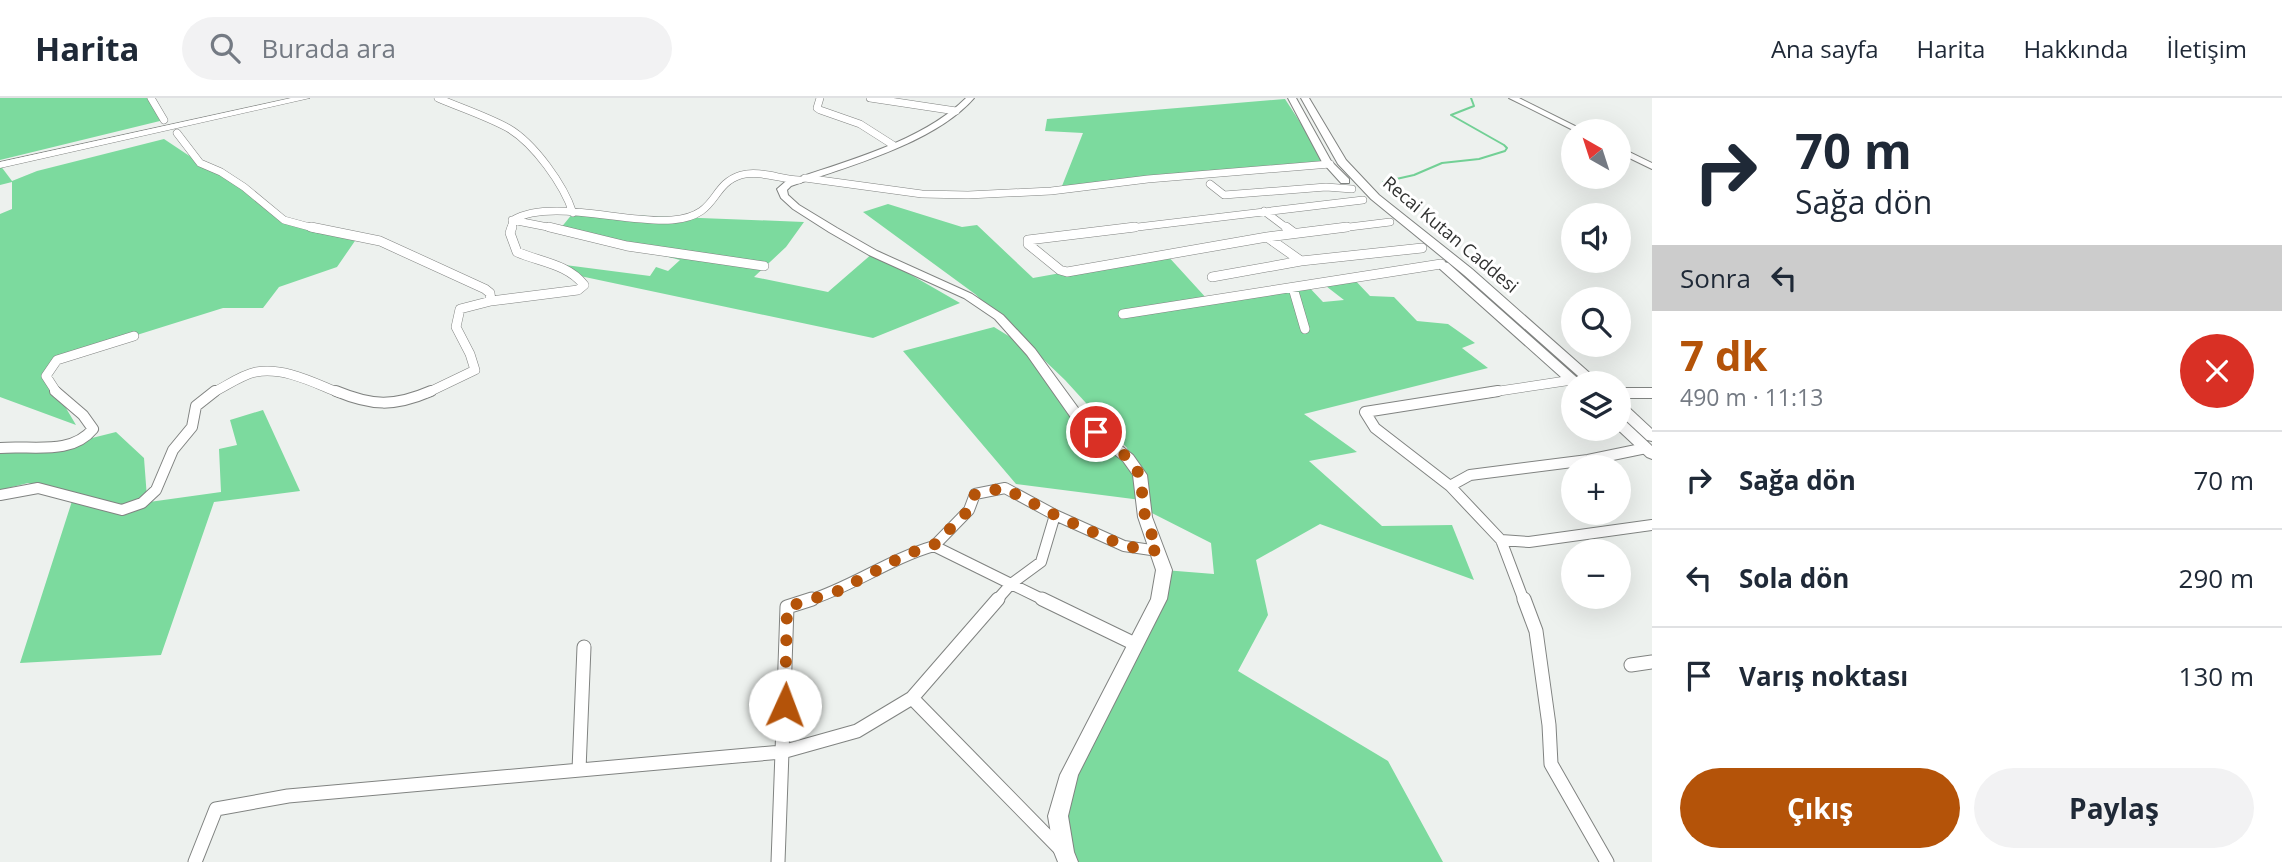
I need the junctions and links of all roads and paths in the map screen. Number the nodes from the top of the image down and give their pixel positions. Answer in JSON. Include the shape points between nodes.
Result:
{"nodes":[{"id":1,"x":151,"y":98,"type":"edge"},
{"id":2,"x":282,"y":98,"type":"edge"},
{"id":3,"x":305,"y":98,"type":"edge"},
{"id":4,"x":438,"y":98,"type":"edge"},
{"id":5,"x":820,"y":98,"type":"edge"},
{"id":6,"x":870,"y":98,"type":"edge"},
{"id":7,"x":970,"y":98,"type":"edge"},
{"id":8,"x":1292,"y":98,"type":"edge"},
{"id":9,"x":1304,"y":98,"type":"edge"},
{"id":10,"x":1513,"y":98,"type":"edge"},
{"id":11,"x":897,"y":100,"type":"edge"},
{"id":12,"x":956,"y":111,"type":"junction"},
{"id":13,"x":164,"y":120,"type":"dead end"},
{"id":14,"x":1561,"y":121,"type":"edge"},
{"id":15,"x":177,"y":133,"type":"dead end"},
{"id":16,"x":893,"y":145,"type":"junction"},
{"id":17,"x":1631,"y":156,"type":"edge"},
{"id":18,"x":0,"y":160,"type":"edge"},
{"id":19,"x":1330,"y":164,"type":"junction"},
{"id":20,"x":0,"y":165,"type":"edge"},
{"id":21,"x":1652,"y":166,"type":"edge"},
{"id":22,"x":802,"y":179,"type":"junction"},
{"id":23,"x":781,"y":184,"type":"junction"},
{"id":24,"x":1210,"y":184,"type":"dead end"},
{"id":25,"x":1352,"y":189,"type":"junction"},
{"id":26,"x":1363,"y":200,"type":"junction"},
{"id":27,"x":1264,"y":211,"type":"junction"},
{"id":28,"x":573,"y":213,"type":"junction"},
{"id":29,"x":512,"y":220,"type":"junction"},
{"id":30,"x":1390,"y":222,"type":"junction"},
{"id":31,"x":1294,"y":233,"type":"junction"},
{"id":32,"x":1267,"y":237,"type":"junction"},
{"id":33,"x":1422,"y":248,"type":"junction"},
{"id":34,"x":1301,"y":261,"type":"junction"},
{"id":35,"x":1441,"y":264,"type":"junction"},
{"id":36,"x":764,"y":266,"type":"dead end"},
{"id":37,"x":1212,"y":277,"type":"dead end"},
{"id":38,"x":1293,"y":288,"type":"junction"},
{"id":39,"x":491,"y":301,"type":"junction"},
{"id":40,"x":1123,"y":314,"type":"dead end"},
{"id":41,"x":1305,"y":330,"type":"dead end"},
{"id":42,"x":134,"y":336,"type":"dead end"},
{"id":43,"x":1562,"y":371,"type":"edge"},
{"id":44,"x":1580,"y":371,"type":"edge"},
{"id":45,"x":1561,"y":384,"type":"edge"},
{"id":46,"x":1631,"y":393,"type":"edge"},
{"id":47,"x":1652,"y":393,"type":"edge"},
{"id":48,"x":1631,"y":422,"type":"edge"},
{"id":49,"x":1631,"y":432,"type":"edge"},
{"id":50,"x":1650,"y":447,"type":"edge"},
{"id":51,"x":0,"y":448,"type":"edge"},
{"id":52,"x":1450,"y":486,"type":"junction"},
{"id":53,"x":0,"y":495,"type":"edge"},
{"id":54,"x":1055,"y":515,"type":"junction"},
{"id":55,"x":1652,"y":525,"type":"edge"},
{"id":56,"x":1501,"y":540,"type":"junction"},
{"id":57,"x":934,"y":545,"type":"junction"},
{"id":58,"x":1158,"y":551,"type":"junction"},
{"id":59,"x":1011,"y":584,"type":"junction"},
{"id":60,"x":1135,"y":645,"type":"junction"},
{"id":61,"x":584,"y":647,"type":"dead end"},
{"id":62,"x":1652,"y":662,"type":"edge"},
{"id":63,"x":1631,"y":666,"type":"dead end"},
{"id":64,"x":912,"y":698,"type":"junction"},
{"id":65,"x":782,"y":752,"type":"junction"},
{"id":66,"x":579,"y":770,"type":"junction"},
{"id":67,"x":1066,"y":857,"type":"edge"},
{"id":68,"x":195,"y":862,"type":"edge"},
{"id":69,"x":778,"y":862,"type":"edge"},
{"id":70,"x":1607,"y":862,"type":"edge"}],
"edges":[{"from":1,"to":13,"type":"street"},
{"from":2,"to":18,"type":"highway"},
{"from":3,"to":20,"type":"highway"},
{"from":4,"to":28,"type":"street","via":[[508,128],[526,141],[567,195]]},
{"from":5,"to":16,"type":"street","via":[[820,110],[860,124]]},
{"from":6,"to":11,"type":"street"},
{"from":7,"to":12,"type":"street"},
{"from":8,"to":19,"type":"main road","name":"Recai Kutan Caddesi"},
{"from":9,"to":44,"type":"main road","name":"Recai Kutan Caddesi","via":[[1342,162],[1375,197]]},
{"from":10,"to":14,"type":"street"},
{"from":11,"to":12,"type":"street"},
{"from":12,"to":16,"type":"street"},
{"from":15,"to":39,"type":"street","via":[[200,163],[244,187],[284,220],[380,241],[485,289]]},
{"from":16,"to":22,"type":"street"},
{"from":17,"to":21,"type":"street"},
{"from":19,"to":22,"type":"street","via":[[968,195]]},
{"from":19,"to":25,"type":"main road","name":"Recai Kutan Caddesi"},
{"from":22,"to":23,"type":"street"},
{"from":23,"to":28,"type":"street","via":[[757,174],[731,178],[721,185],[709,208],[688,218]]},
{"from":23,"to":58,"type":"street","via":[[784,196],[796,207],[873,253],[968,296],[999,317],[1031,352],[1079,419],[1128,458],[1140,475],[1145,517]]},
{"from":24,"to":25,"type":"street","via":[[1224,195]]},
{"from":25,"to":26,"type":"main road","name":"Recai Kutan Caddesi"},
{"from":26,"to":27,"type":"street"},
{"from":26,"to":30,"type":"main road","name":"Recai Kutan Caddesi"},
{"from":27,"to":31,"type":"street"},
{"from":27,"to":32,"type":"street","via":[[1028,240],[1028,244],[1067,272]]},
{"from":28,"to":29,"type":"street","via":[[533,211]]},
{"from":29,"to":36,"type":"street","via":[[627,246]]},
{"from":29,"to":39,"type":"street","via":[[510,239],[517,252],[568,270],[580,276],[584,285],[578,290]]},
{"from":30,"to":31,"type":"street"},
{"from":30,"to":33,"type":"main road","name":"Recai Kutan Caddesi"},
{"from":31,"to":32,"type":"street"},
{"from":32,"to":34,"type":"street"},
{"from":33,"to":34,"type":"street"},
{"from":33,"to":35,"type":"main road","name":"Recai Kutan Caddesi"},
{"from":34,"to":37,"type":"street"},
{"from":35,"to":38,"type":"street"},
{"from":35,"to":43,"type":"main road","name":"Recai Kutan Caddesi"},
{"from":38,"to":40,"type":"street"},
{"from":38,"to":41,"type":"street"},
{"from":39,"to":53,"type":"street","via":[[460,309],[454,320],[475,370],[411,400],[362,402],[294,375],[254,372],[196,405],[192,427],[173,450],[156,490],[142,503],[122,510],[38,488]]},
{"from":42,"to":51,"type":"street","via":[[57,360],[46,376],[64,401],[89,422],[93,429],[89,435],[60,448]]},
{"from":45,"to":52,"type":"street","via":[[1365,412],[1375,428]]},
{"from":46,"to":47,"type":"street"},
{"from":48,"to":50,"type":"main road"},
{"from":49,"to":50,"type":"main road"},
{"from":50,"to":52,"type":"street","via":[[1470,475]]},
{"from":52,"to":56,"type":"street"},
{"from":54,"to":57,"type":"street","via":[[1004,488],[975,494],[969,510]]},
{"from":54,"to":58,"type":"street","via":[[1124,546]]},
{"from":54,"to":59,"type":"street","via":[[1041,562]]},
{"from":55,"to":56,"type":"street","via":[[1528,542]]},
{"from":56,"to":70,"type":"street","via":[[1536,631],[1551,764]]},
{"from":57,"to":59,"type":"street"},
{"from":57,"to":65,"type":"street","via":[[907,554],[838,591],[787,607]]},
{"from":58,"to":60,"type":"street","via":[[1164,570],[1159,598]]},
{"from":59,"to":60,"type":"street"},
{"from":59,"to":64,"type":"street"},
{"from":60,"to":67,"type":"street","via":[[1069,775],[1058,816]]},
{"from":61,"to":66,"type":"street"},
{"from":62,"to":63,"type":"street"},
{"from":64,"to":65,"type":"street","via":[[857,731]]},
{"from":64,"to":67,"type":"street"},
{"from":65,"to":66,"type":"street"},
{"from":65,"to":69,"type":"street"},
{"from":66,"to":68,"type":"street","via":[[288,796],[216,809]]}]}
